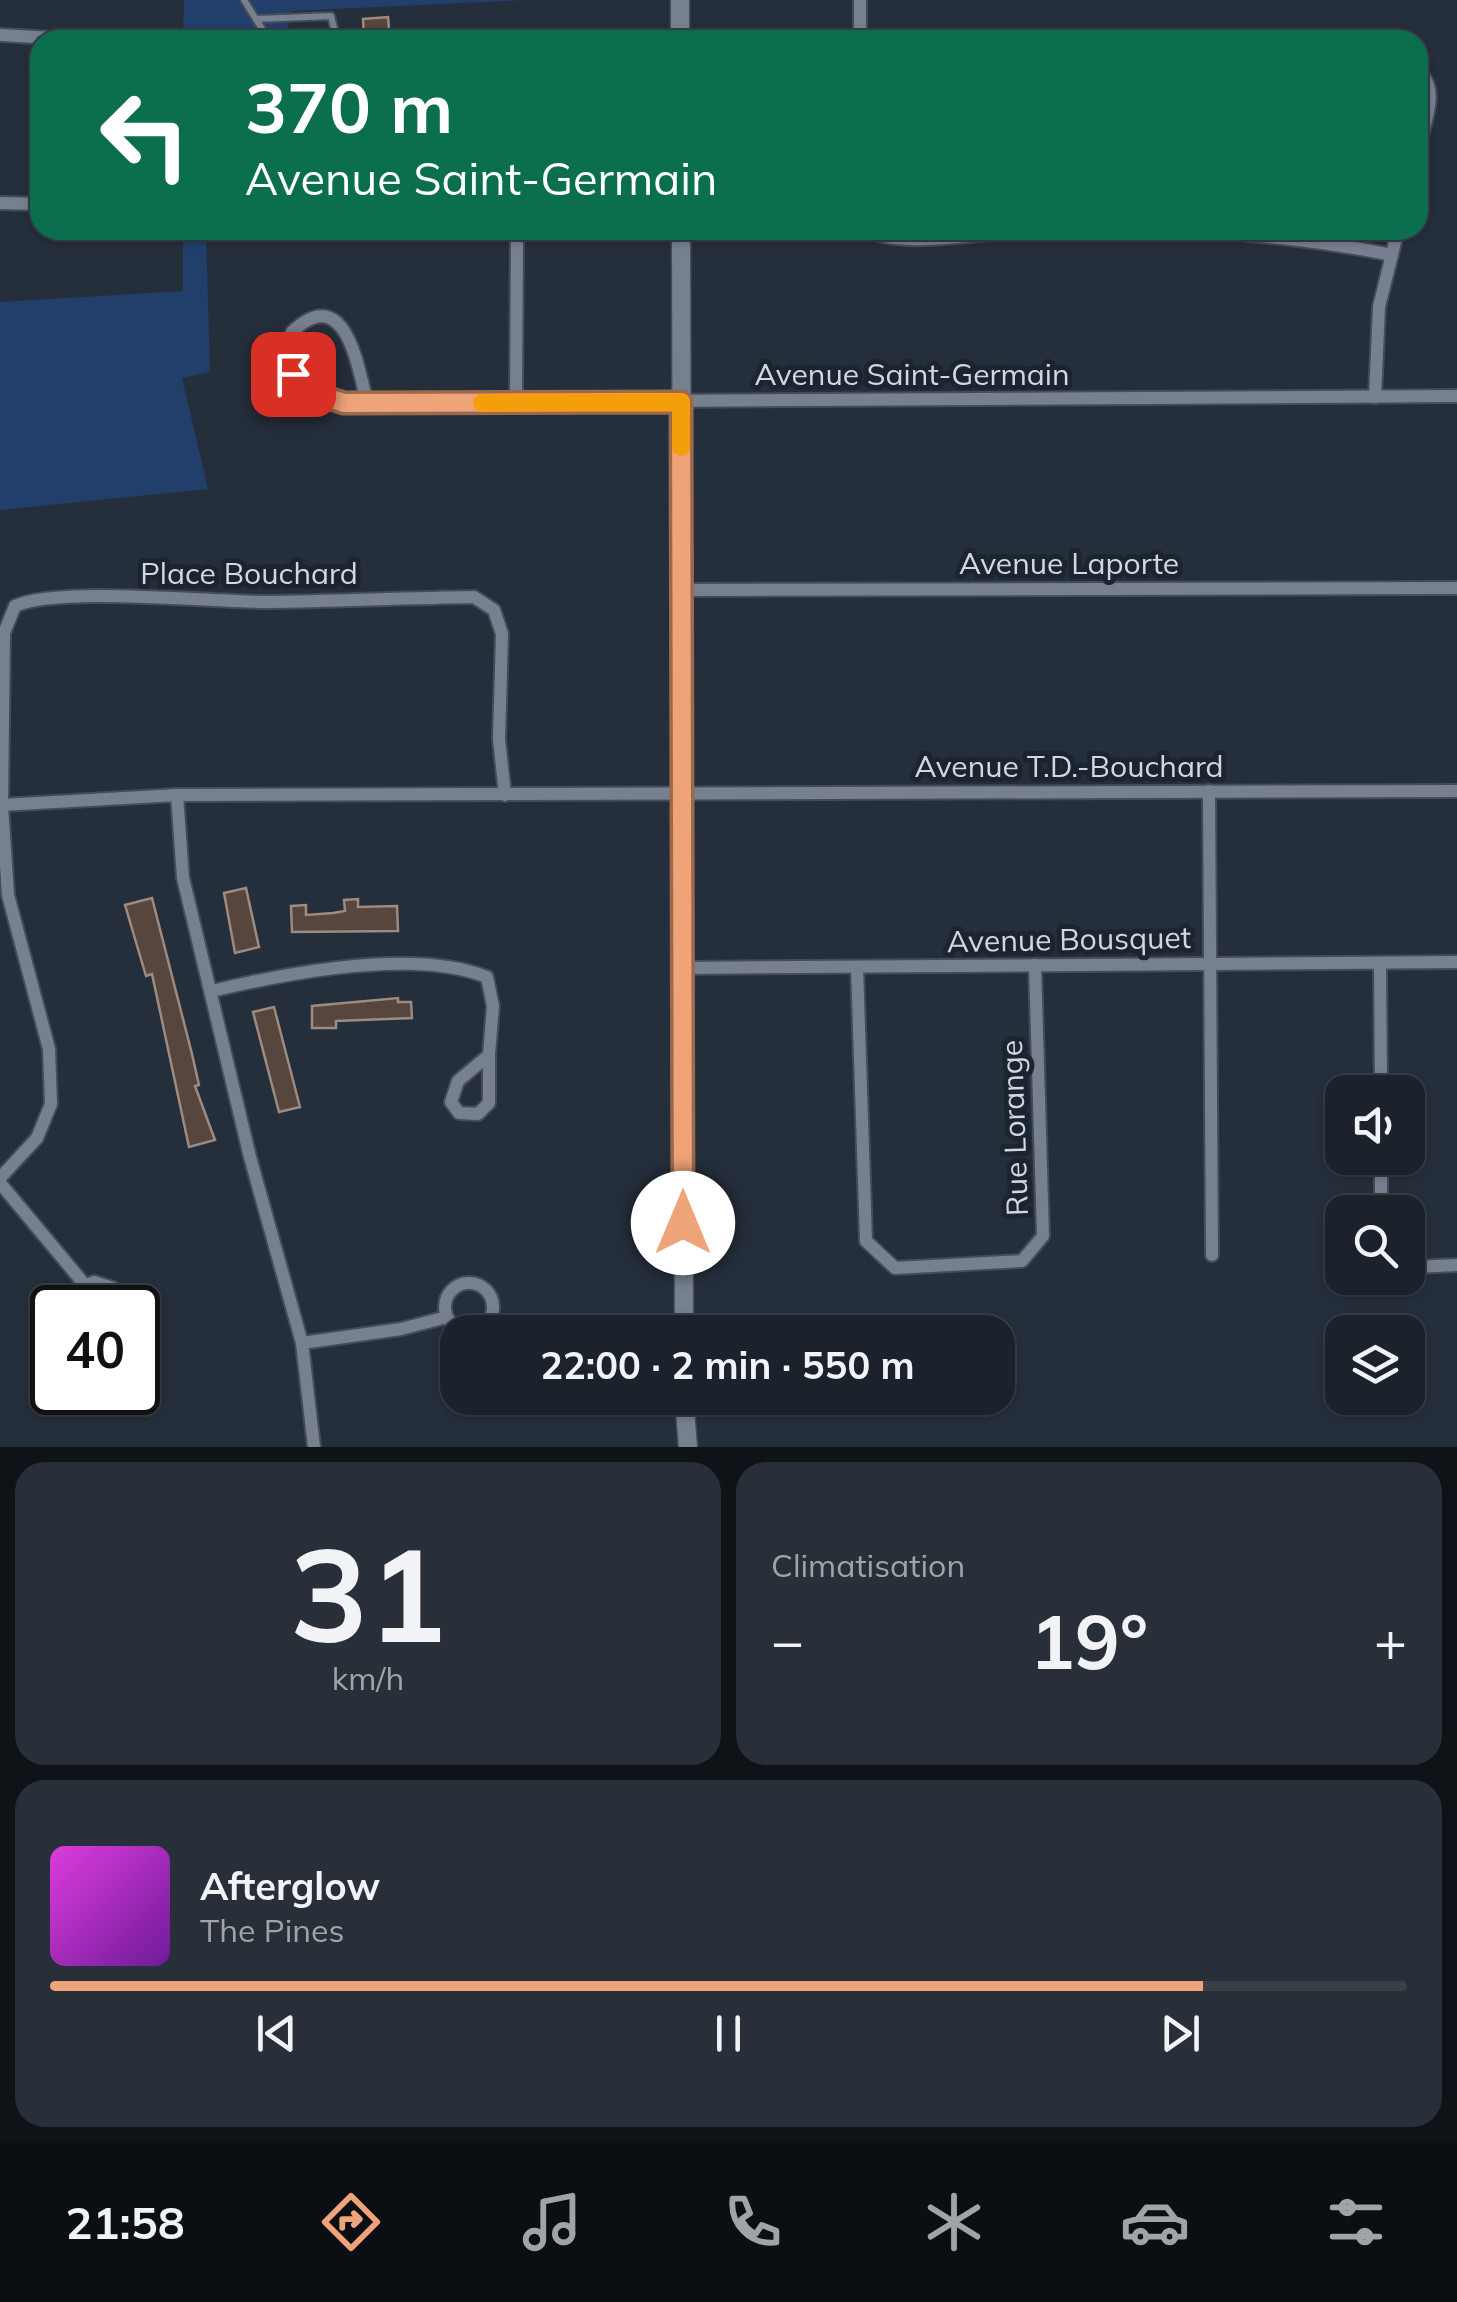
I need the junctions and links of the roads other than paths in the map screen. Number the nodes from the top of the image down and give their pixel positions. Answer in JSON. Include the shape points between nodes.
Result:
{"nodes":[{"id":1,"x":244,"y":0,"type":"edge"},
{"id":2,"x":680,"y":0,"type":"edge"},
{"id":3,"x":860,"y":0,"type":"edge"},
{"id":4,"x":256,"y":19,"type":"junction"},
{"id":5,"x":263,"y":30,"type":"edge"},
{"id":6,"x":334,"y":30,"type":"edge"},
{"id":7,"x":680,"y":30,"type":"edge"},
{"id":8,"x":860,"y":30,"type":"edge"},
{"id":9,"x":0,"y":35,"type":"edge"},
{"id":10,"x":30,"y":37,"type":"edge"},
{"id":11,"x":1428,"y":78,"type":"edge"},
{"id":12,"x":1428,"y":105,"type":"edge"},
{"id":13,"x":0,"y":203,"type":"edge"},
{"id":14,"x":30,"y":204,"type":"edge"},
{"id":15,"x":517,"y":240,"type":"edge"},
{"id":16,"x":680,"y":240,"type":"edge"},
{"id":17,"x":1321,"y":240,"type":"edge"},
{"id":18,"x":1396,"y":240,"type":"edge"},
{"id":19,"x":1392,"y":255,"type":"junction"},
{"id":20,"x":1457,"y":396,"type":"edge"},
{"id":21,"x":1375,"y":397,"type":"junction"},
{"id":22,"x":516,"y":402,"type":"junction"},
{"id":23,"x":681,"y":402,"type":"junction"},
{"id":24,"x":367,"y":403,"type":"junction"},
{"id":25,"x":1457,"y":588,"type":"edge"},
{"id":26,"x":681,"y":590,"type":"junction"},
{"id":27,"x":1209,"y":791,"type":"junction"},
{"id":28,"x":1457,"y":791,"type":"edge"},
{"id":29,"x":682,"y":792,"type":"junction"},
{"id":30,"x":504,"y":795,"type":"junction"},
{"id":31,"x":178,"y":796,"type":"junction"},
{"id":32,"x":2,"y":804,"type":"junction"},
{"id":33,"x":1457,"y":962,"type":"edge"},
{"id":34,"x":1210,"y":963,"type":"junction"},
{"id":35,"x":1380,"y":963,"type":"junction"},
{"id":36,"x":1035,"y":965,"type":"junction"},
{"id":37,"x":681,"y":968,"type":"junction"},
{"id":38,"x":857,"y":968,"type":"junction"},
{"id":39,"x":212,"y":991,"type":"junction"},
{"id":40,"x":488,"y":1055,"type":"junction"},
{"id":41,"x":1381,"y":1075,"type":"edge"},
{"id":42,"x":0,"y":1181,"type":"edge"},
{"id":43,"x":1212,"y":1255,"type":"dead end"},
{"id":44,"x":1457,"y":1265,"type":"edge"},
{"id":45,"x":1425,"y":1266,"type":"edge"},
{"id":46,"x":84,"y":1284,"type":"joint"},
{"id":47,"x":91,"y":1285,"type":"edge"},
{"id":48,"x":684,"y":1315,"type":"edge"},
{"id":49,"x":440,"y":1319,"type":"edge"},
{"id":50,"x":302,"y":1343,"type":"junction"},
{"id":51,"x":685,"y":1415,"type":"edge"},
{"id":52,"x":314,"y":1447,"type":"edge"},
{"id":53,"x":688,"y":1447,"type":"edge"}],
"edges":[{"from":1,"to":4,"type":"lane"},
{"from":2,"to":7,"type":"street"},
{"from":3,"to":8,"type":"street"},
{"from":4,"to":5,"type":"lane"},
{"from":4,"to":6,"type":"lane","via":[[331,16]]},
{"from":9,"to":10,"type":"street"},
{"from":11,"to":12,"type":"street"},
{"from":13,"to":14,"type":"street"},
{"from":15,"to":22,"type":"street"},
{"from":16,"to":23,"type":"street"},
{"from":17,"to":19,"type":"street"},
{"from":18,"to":19,"type":"street"},
{"from":19,"to":21,"type":"street","via":[[1379,307]]},
{"from":20,"to":21,"type":"street","name":"Avenue Saint-Germain"},
{"from":21,"to":23,"type":"street","name":"Avenue Saint-Germain"},
{"from":22,"to":23,"type":"street","name":"Avenue Saint-Germain"},
{"from":22,"to":24,"type":"street","name":"Avenue Saint-Germain"},
{"from":23,"to":26,"type":"street"},
{"from":24,"to":24,"type":"street","name":"Avenue Saint-Germain","via":[[329,401],[293,374],[292,332],[308,318],[339,322]]},
{"from":25,"to":26,"type":"street","name":"Avenue Laporte"},
{"from":26,"to":29,"type":"street"},
{"from":27,"to":28,"type":"street","name":"Avenue T.D.-Bouchard"},
{"from":27,"to":29,"type":"street","name":"Avenue T.D.-Bouchard"},
{"from":27,"to":34,"type":"street"},
{"from":29,"to":30,"type":"street","name":"Avenue T.D.-Bouchard"},
{"from":29,"to":37,"type":"street"},
{"from":30,"to":31,"type":"street","name":"Avenue T.D.-Bouchard"},
{"from":30,"to":32,"type":"street","name":"Place Bouchard","via":[[502,634],[494,610],[474,597],[79,598],[15,606],[4,633]]},
{"from":31,"to":32,"type":"street","name":"Avenue T.D.-Bouchard"},
{"from":31,"to":39,"type":"street","via":[[183,878]]},
{"from":32,"to":42,"type":"street","via":[[8,896],[49,1049],[52,1104],[37,1138]]},
{"from":33,"to":35,"type":"street","name":"Avenue Bousquet"},
{"from":34,"to":35,"type":"street","name":"Avenue Bousquet"},
{"from":34,"to":36,"type":"street","name":"Avenue Bousquet"},
{"from":34,"to":43,"type":"street"},
{"from":35,"to":41,"type":"street"},
{"from":36,"to":38,"type":"street","name":"Avenue Bousquet"},
{"from":36,"to":38,"type":"street","name":"Rue Lorange","via":[[1043,1236],[1022,1261],[896,1268],[866,1242]]},
{"from":37,"to":38,"type":"street","name":"Avenue Bousquet"},
{"from":37,"to":48,"type":"street"},
{"from":39,"to":40,"type":"street","via":[[300,970],[457,966],[487,978],[493,1006]]},
{"from":39,"to":50,"type":"street"},
{"from":40,"to":40,"type":"street","via":[[458,1081],[451,1102],[458,1114],[478,1114],[489,1103]]},
{"from":42,"to":46,"type":"street"},
{"from":44,"to":45,"type":"street"},
{"from":46,"to":47,"type":"street"},
{"from":49,"to":50,"type":"street"},
{"from":50,"to":52,"type":"street"},
{"from":51,"to":53,"type":"street"}]}
